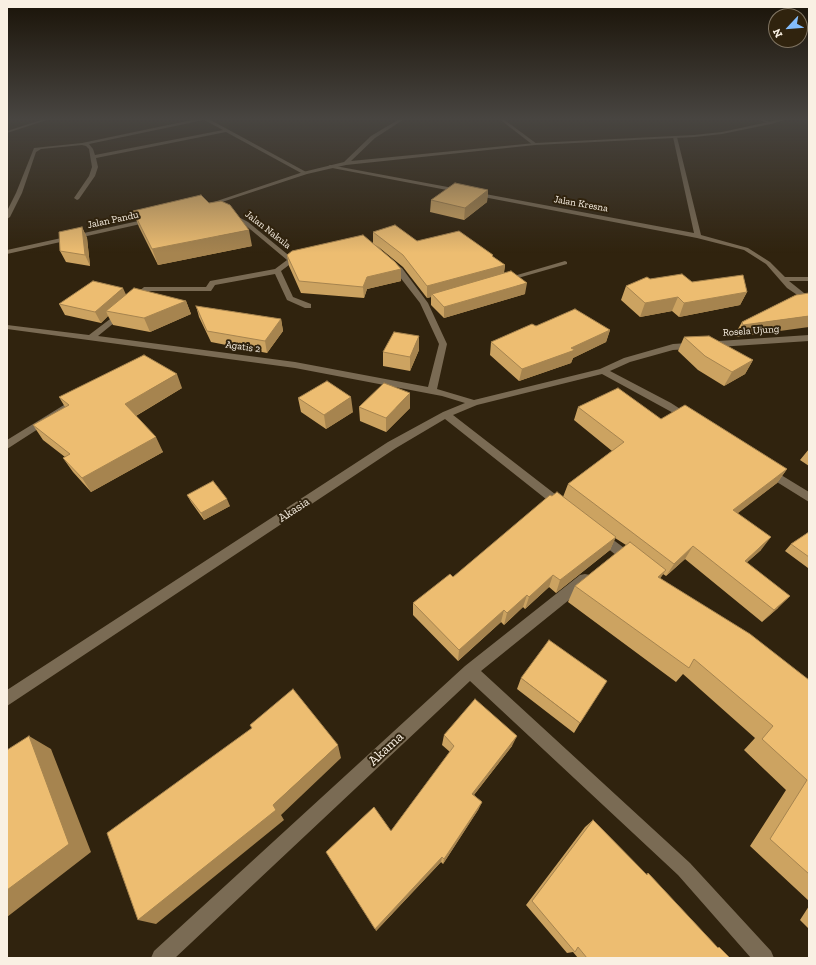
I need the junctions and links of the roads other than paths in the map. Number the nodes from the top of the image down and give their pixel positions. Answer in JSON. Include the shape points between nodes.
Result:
{"nodes":[{"id":1,"x":31,"y":163,"type":"edge"},
{"id":2,"x":94,"y":163,"type":"edge"},
{"id":3,"x":286,"y":163,"type":"edge"},
{"id":4,"x":346,"y":163,"type":"edge"},
{"id":5,"x":681,"y":163,"type":"edge"},
{"id":6,"x":330,"y":167,"type":"junction"},
{"id":7,"x":305,"y":173,"type":"junction"},
{"id":8,"x":77,"y":198,"type":"dead end"},
{"id":9,"x":7,"y":216,"type":"edge"},
{"id":10,"x":161,"y":218,"type":"edge"},
{"id":11,"x":698,"y":236,"type":"junction"},
{"id":12,"x":7,"y":252,"type":"edge"},
{"id":13,"x":382,"y":256,"type":"edge"},
{"id":14,"x":306,"y":257,"type":"edge"},
{"id":15,"x":291,"y":260,"type":"junction"},
{"id":16,"x":565,"y":263,"type":"dead end"},
{"id":17,"x":277,"y":271,"type":"junction"},
{"id":18,"x":783,"y":279,"type":"junction"},
{"id":19,"x":809,"y":279,"type":"edge"},
{"id":20,"x":499,"y":282,"type":"edge"},
{"id":21,"x":809,"y":301,"type":"edge"},
{"id":22,"x":308,"y":306,"type":"dead end"},
{"id":23,"x":7,"y":327,"type":"edge"},
{"id":24,"x":91,"y":338,"type":"junction"},
{"id":25,"x":809,"y":338,"type":"edge"},
{"id":26,"x":158,"y":347,"type":"junction"},
{"id":27,"x":144,"y":356,"type":"edge"},
{"id":28,"x":603,"y":371,"type":"junction"},
{"id":29,"x":432,"y":391,"type":"junction"},
{"id":30,"x":85,"y":394,"type":"edge"},
{"id":31,"x":474,"y":403,"type":"junction"},
{"id":32,"x":446,"y":414,"type":"junction"},
{"id":33,"x":700,"y":426,"type":"edge"},
{"id":34,"x":7,"y":445,"type":"edge"},
{"id":35,"x":758,"y":464,"type":"edge"},
{"id":36,"x":809,"y":498,"type":"edge"},
{"id":37,"x":570,"y":512,"type":"edge"},
{"id":38,"x":589,"y":527,"type":"edge"},
{"id":39,"x":620,"y":551,"type":"junction"},
{"id":40,"x":607,"y":561,"type":"edge"},
{"id":41,"x":639,"y":566,"type":"edge"},
{"id":42,"x":595,"y":571,"type":"edge"},
{"id":43,"x":470,"y":671,"type":"junction"},
{"id":44,"x":7,"y":699,"type":"edge"},
{"id":45,"x":161,"y":958,"type":"edge"},
{"id":46,"x":764,"y":958,"type":"edge"}],
"edges":[{"from":1,"to":9,"type":"street"},
{"from":2,"to":8,"type":"street","via":[[92,176]]},
{"from":3,"to":7,"type":"street"},
{"from":4,"to":6,"type":"street"},
{"from":5,"to":11,"type":"street"},
{"from":6,"to":7,"type":"street"},
{"from":6,"to":11,"type":"street","name":"Jalan Kresna"},
{"from":7,"to":15,"type":"street","name":"Jalan Nakula","via":[[213,207],[246,223]]},
{"from":10,"to":12,"type":"street","name":"Jalan Pandu"},
{"from":11,"to":18,"type":"street","name":"Jalan Kresna","via":[[746,249],[768,263]]},
{"from":13,"to":29,"type":"street","via":[[399,270],[428,302],[443,344]]},
{"from":14,"to":15,"type":"street"},
{"from":15,"to":17,"type":"street"},
{"from":16,"to":20,"type":"street"},
{"from":17,"to":22,"type":"street","via":[[290,298]]},
{"from":17,"to":24,"type":"street","via":[[213,283],[208,289],[147,289]]},
{"from":18,"to":19,"type":"street"},
{"from":18,"to":21,"type":"street","name":"Jalan Kresna"},
{"from":23,"to":24,"type":"street","name":"Agatis 2"},
{"from":24,"to":26,"type":"street","name":"Agatis 2"},
{"from":25,"to":28,"type":"street","name":"Rosela Ujung","via":[[673,348],[626,360]]},
{"from":26,"to":27,"type":"street"},
{"from":26,"to":29,"type":"street","name":"Agatis 2","via":[[295,365]]},
{"from":28,"to":31,"type":"street","name":"Akasia"},
{"from":28,"to":33,"type":"street","via":[[668,404]]},
{"from":29,"to":31,"type":"street","name":"Agatis 2"},
{"from":30,"to":34,"type":"street"},
{"from":31,"to":32,"type":"street","name":"Akasia"},
{"from":32,"to":37,"type":"street"},
{"from":32,"to":44,"type":"street","name":"Akasia","via":[[386,450]]},
{"from":35,"to":36,"type":"street"},
{"from":38,"to":39,"type":"street"},
{"from":39,"to":40,"type":"street"},
{"from":39,"to":41,"type":"street"},
{"from":42,"to":43,"type":"street","name":"Akama"},
{"from":43,"to":45,"type":"street","name":"Akama"},
{"from":43,"to":46,"type":"street","via":[[684,869]]}]}
